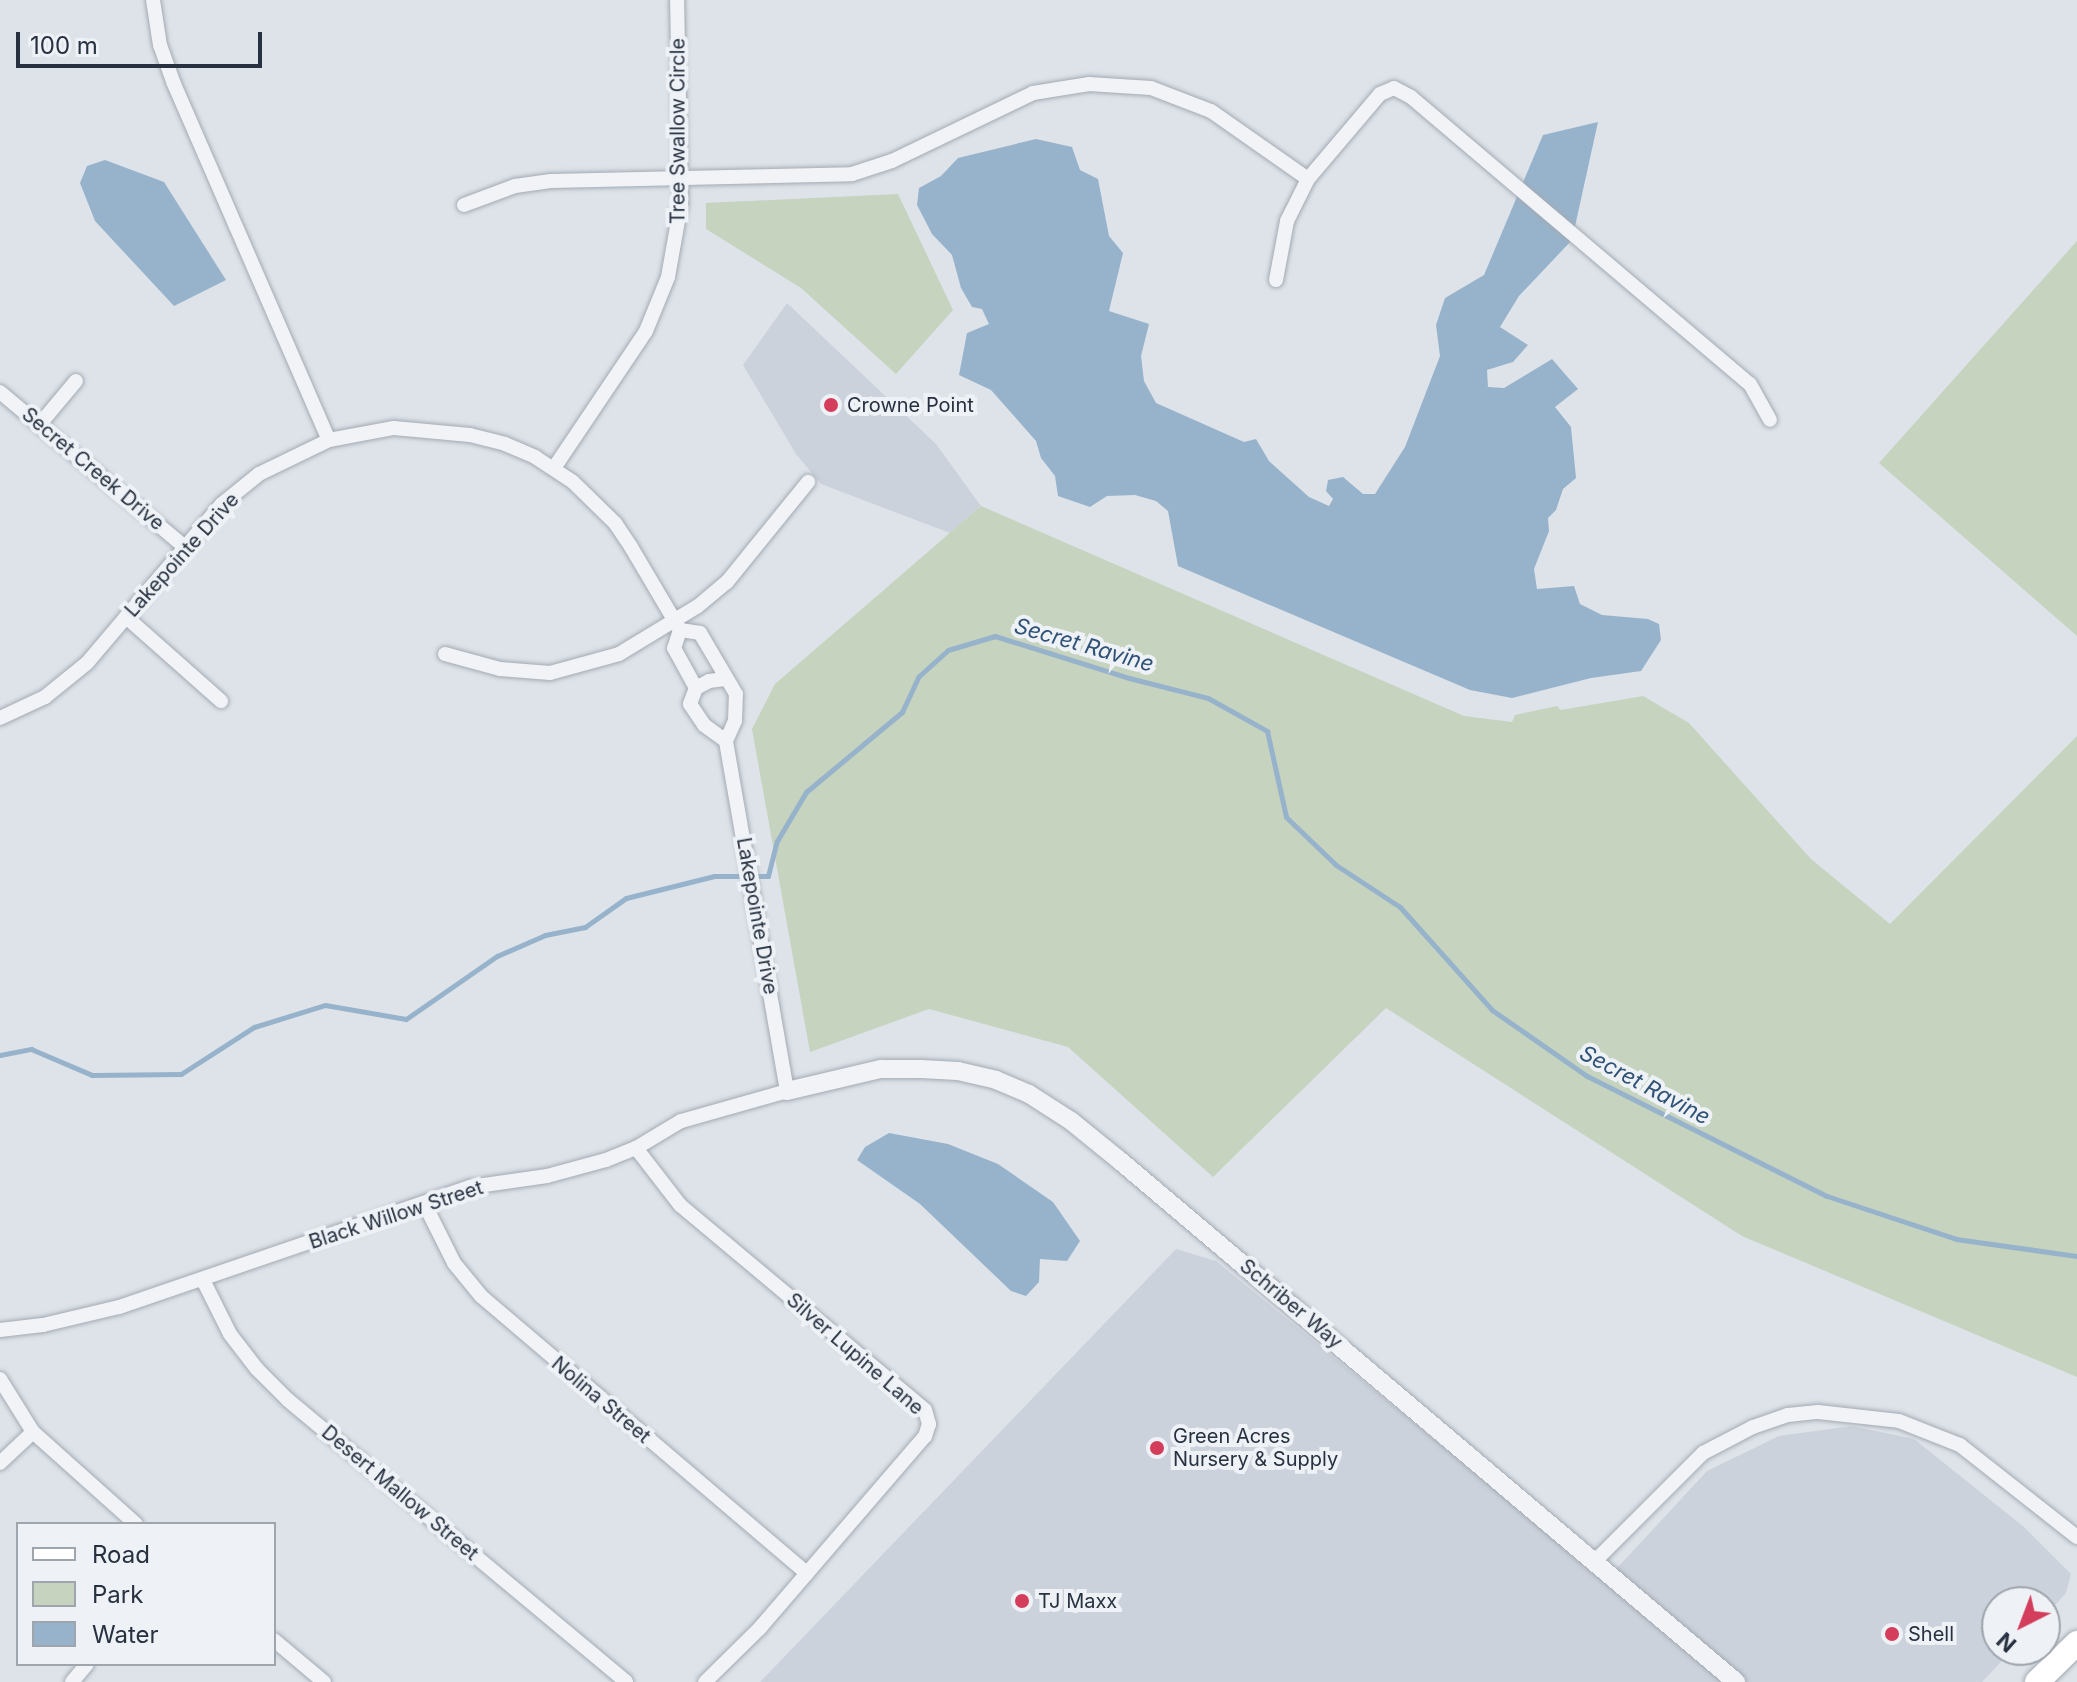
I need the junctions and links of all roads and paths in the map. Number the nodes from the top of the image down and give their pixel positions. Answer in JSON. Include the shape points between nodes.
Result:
{"nodes":[{"id":1,"x":153,"y":0,"type":"edge"},
{"id":2,"x":677,"y":0,"type":"edge"},
{"id":3,"x":680,"y":177,"type":"junction"},
{"id":4,"x":1308,"y":179,"type":"junction"},
{"id":5,"x":464,"y":205,"type":"dead end"},
{"id":6,"x":1276,"y":280,"type":"dead end"},
{"id":7,"x":76,"y":381,"type":"dead end"},
{"id":8,"x":0,"y":392,"type":"edge"},
{"id":9,"x":1770,"y":420,"type":"dead end"},
{"id":10,"x":40,"y":424,"type":"junction"},
{"id":11,"x":329,"y":440,"type":"junction"},
{"id":12,"x":554,"y":468,"type":"junction"},
{"id":13,"x":808,"y":482,"type":"dead end"},
{"id":14,"x":185,"y":547,"type":"junction"},
{"id":15,"x":126,"y":617,"type":"junction"},
{"id":16,"x":678,"y":625,"type":"junction"},
{"id":17,"x":445,"y":654,"type":"dead end"},
{"id":18,"x":725,"y":679,"type":"junction"},
{"id":19,"x":696,"y":688,"type":"junction"},
{"id":20,"x":221,"y":701,"type":"dead end"},
{"id":21,"x":0,"y":718,"type":"edge"},
{"id":22,"x":726,"y":741,"type":"junction"},
{"id":23,"x":787,"y":1091,"type":"junction"},
{"id":24,"x":636,"y":1148,"type":"junction"},
{"id":25,"x":424,"y":1203,"type":"junction"},
{"id":26,"x":203,"y":1280,"type":"junction"},
{"id":27,"x":0,"y":1330,"type":"edge"},
{"id":28,"x":0,"y":1379,"type":"edge"},
{"id":29,"x":33,"y":1432,"type":"junction"},
{"id":30,"x":0,"y":1463,"type":"edge"},
{"id":31,"x":134,"y":1522,"type":"edge"},
{"id":32,"x":2077,"y":1537,"type":"edge"},
{"id":33,"x":1594,"y":1562,"type":"junction"},
{"id":34,"x":807,"y":1573,"type":"junction"},
{"id":35,"x":276,"y":1642,"type":"edge"},
{"id":36,"x":2077,"y":1643,"type":"edge"},
{"id":37,"x":85,"y":1666,"type":"edge"},
{"id":38,"x":72,"y":1682,"type":"edge"},
{"id":39,"x":324,"y":1682,"type":"edge"},
{"id":40,"x":626,"y":1682,"type":"edge"},
{"id":41,"x":705,"y":1682,"type":"edge"},
{"id":42,"x":1736,"y":1682,"type":"edge"},
{"id":43,"x":2037,"y":1682,"type":"edge"}],
"edges":[{"from":1,"to":11,"type":"street","via":[[160,45],[174,84]]},
{"from":2,"to":3,"type":"street","name":"Tree Swallow Circle"},
{"from":3,"to":4,"type":"street","via":[[852,174],[892,161],[1033,93],[1089,84],[1151,88],[1211,111]]},
{"from":3,"to":5,"type":"street","via":[[539,183],[488,193]]},
{"from":3,"to":12,"type":"street","name":"Tree Swallow Circle","via":[[676,244],[659,304]]},
{"from":4,"to":6,"type":"street","via":[[1287,221]]},
{"from":4,"to":9,"type":"street","via":[[1380,94],[1394,88],[1750,384]]},
{"from":7,"to":10,"type":"street"},
{"from":8,"to":10,"type":"street","name":"Secret Creek Drive"},
{"from":10,"to":14,"type":"street","name":"Secret Creek Drive"},
{"from":11,"to":12,"type":"street","name":"Lakepointe Drive","via":[[394,428],[445,431],[505,444]]},
{"from":11,"to":14,"type":"street","name":"Lakepointe Drive","via":[[259,474],[222,504]]},
{"from":12,"to":16,"type":"street","name":"Lakepointe Drive","via":[[615,523]]},
{"from":13,"to":16,"type":"street","via":[[727,582]]},
{"from":14,"to":15,"type":"street","name":"Lakepointe Drive"},
{"from":15,"to":20,"type":"street"},
{"from":15,"to":21,"type":"street","name":"Lakepointe Drive","via":[[67,681]]},
{"from":16,"to":17,"type":"street","via":[[571,670],[529,672]]},
{"from":16,"to":18,"type":"street","name":"Lakepointe Drive","via":[[700,633]]},
{"from":16,"to":19,"type":"street","name":"Lakepointe Drive","via":[[674,648]]},
{"from":18,"to":19,"type":"street"},
{"from":18,"to":22,"type":"street","name":"Lakepointe Drive","via":[[736,694],[735,721]]},
{"from":19,"to":22,"type":"street","name":"Lakepointe Drive","via":[[690,704],[704,725]]},
{"from":22,"to":23,"type":"street","name":"Lakepointe Drive"},
{"from":23,"to":24,"type":"street","name":"Black Willow Street","via":[[681,1121]]},
{"from":23,"to":33,"type":"street","name":"Schriber Way","via":[[881,1069],[921,1069],[958,1071],[1029,1094],[1118,1159]]},
{"from":24,"to":25,"type":"street","name":"Black Willow Street","via":[[573,1169],[470,1187]]},
{"from":24,"to":34,"type":"street","name":"Silver Lupine Lane","via":[[680,1205],[925,1410],[925,1436]]},
{"from":25,"to":26,"type":"street","name":"Black Willow Street"},
{"from":25,"to":34,"type":"street","name":"Nolina Street","via":[[454,1263],[489,1304]]},
{"from":26,"to":27,"type":"street","name":"Black Willow Street","via":[[79,1317]]},
{"from":26,"to":40,"type":"street","name":"Desert Mallow Street","via":[[230,1334],[288,1400]]},
{"from":28,"to":29,"type":"street"},
{"from":29,"to":30,"type":"street"},
{"from":29,"to":31,"type":"street"},
{"from":32,"to":33,"type":"street","via":[[1960,1445],[1899,1421],[1818,1412],[1780,1417],[1725,1438],[1677,1475]]},
{"from":33,"to":42,"type":"street","name":"Schriber Way"},
{"from":34,"to":41,"type":"street","name":"Silver Lupine Lane"},
{"from":35,"to":39,"type":"street"},
{"from":36,"to":43,"type":"main road"},
{"from":37,"to":38,"type":"street"}]}
